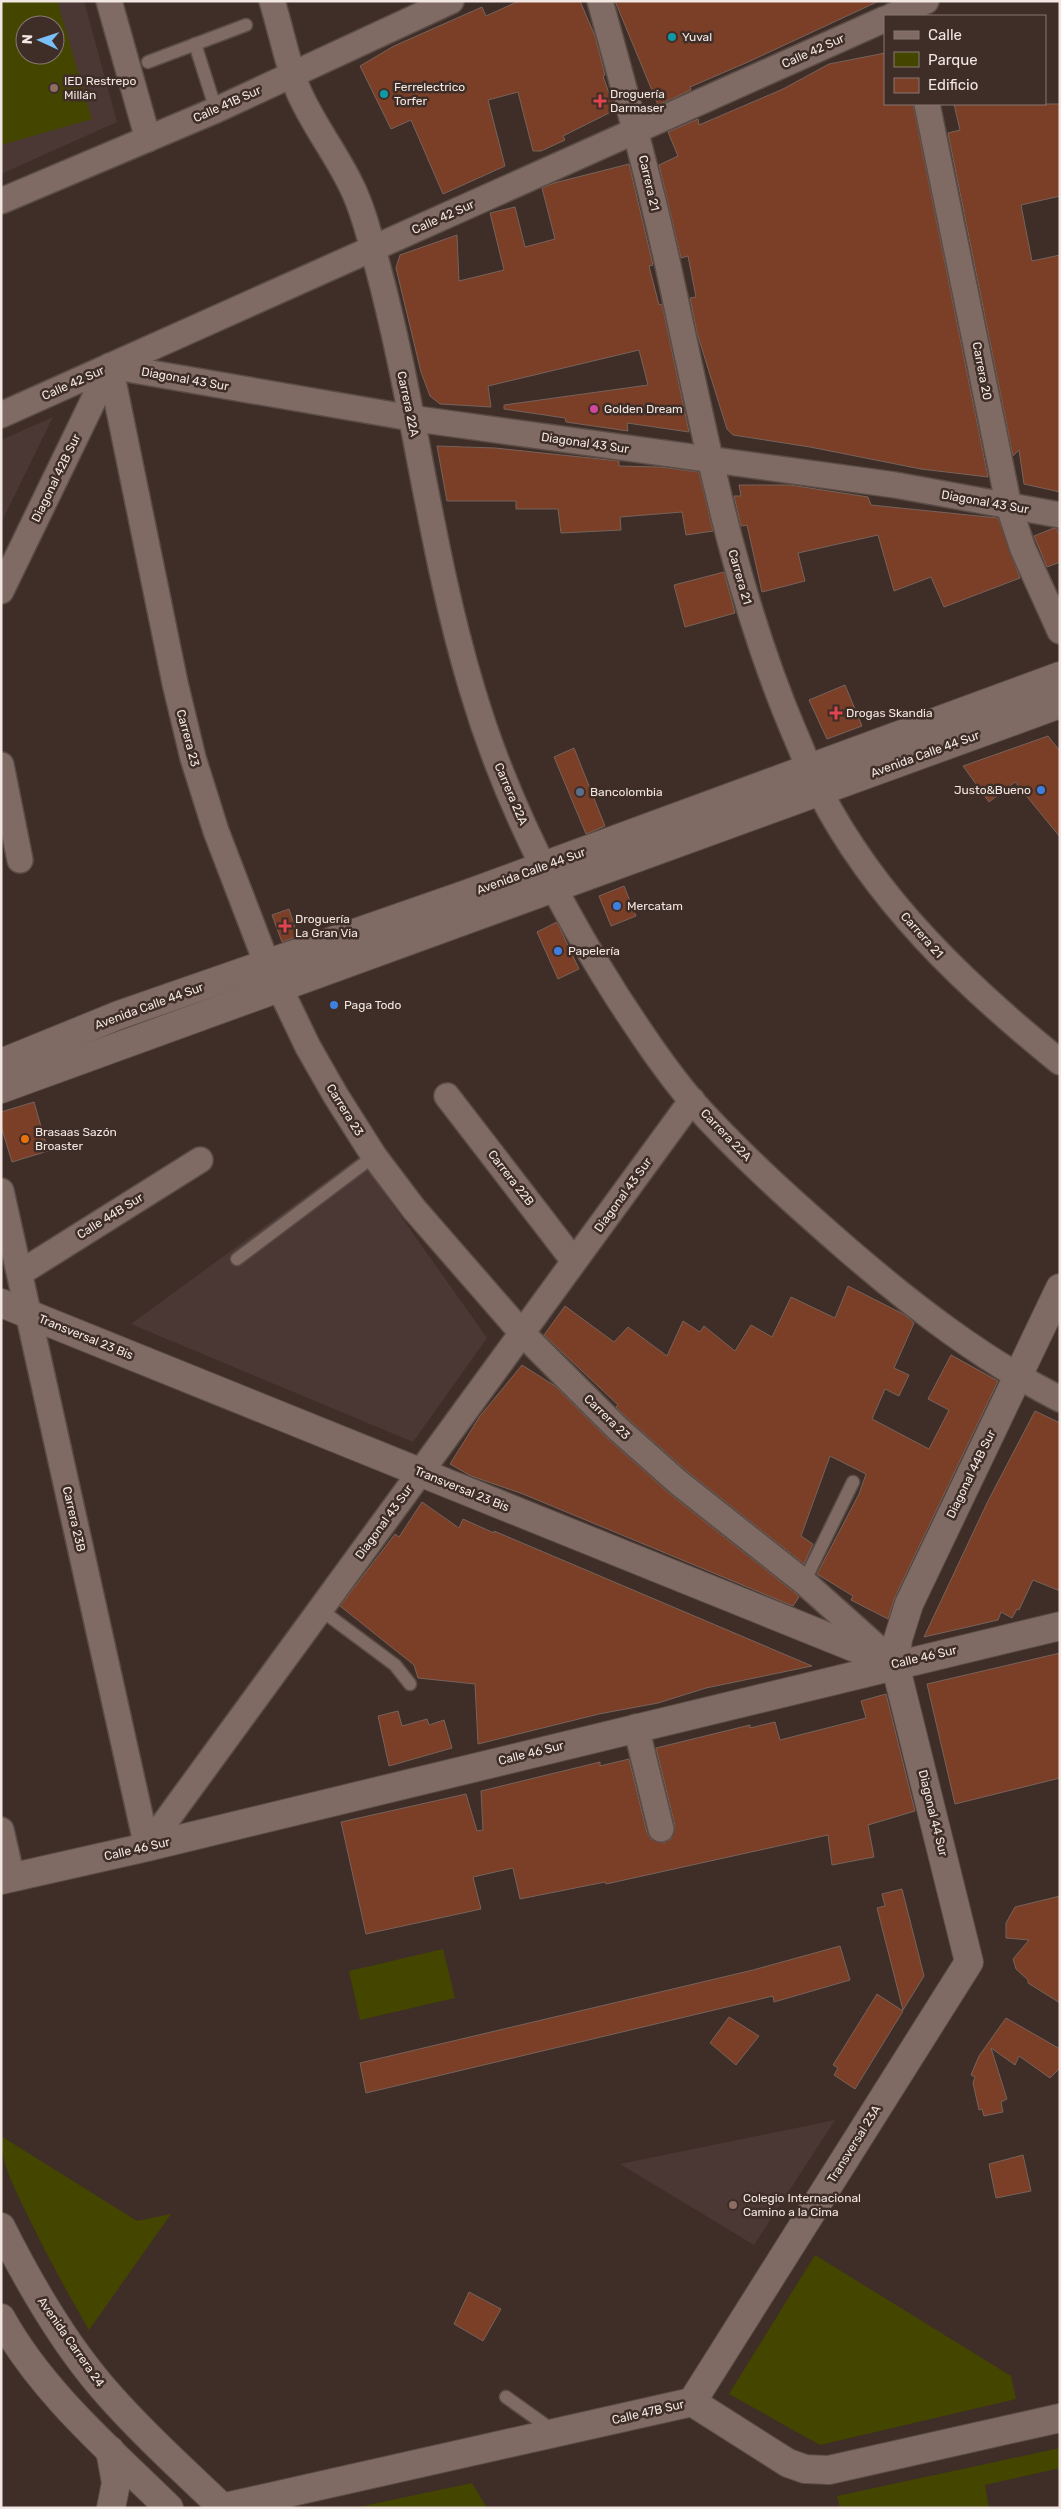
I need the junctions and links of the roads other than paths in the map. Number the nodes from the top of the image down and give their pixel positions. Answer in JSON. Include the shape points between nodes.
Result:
{"nodes":[{"id":1,"x":109,"y":1,"type":"edge"},
{"id":2,"x":272,"y":1,"type":"edge"},
{"id":3,"x":600,"y":1,"type":"edge"},
{"id":4,"x":438,"y":4,"type":"edge"},
{"id":5,"x":884,"y":19,"type":"edge"},
{"id":6,"x":246,"y":25,"type":"dead end"},
{"id":7,"x":195,"y":44,"type":"junction"},
{"id":8,"x":148,"y":62,"type":"dead end"},
{"id":9,"x":293,"y":74,"type":"junction"},
{"id":10,"x":928,"y":105,"type":"edge"},
{"id":11,"x":216,"y":110,"type":"junction"},
{"id":12,"x":636,"y":130,"type":"junction"},
{"id":13,"x":148,"y":139,"type":"junction"},
{"id":14,"x":1,"y":201,"type":"edge"},
{"id":15,"x":372,"y":248,"type":"junction"},
{"id":16,"x":110,"y":366,"type":"junction"},
{"id":17,"x":1,"y":415,"type":"edge"},
{"id":18,"x":412,"y":418,"type":"junction"},
{"id":19,"x":712,"y":460,"type":"junction"},
{"id":20,"x":1009,"y":507,"type":"junction"},
{"id":21,"x":1060,"y":515,"type":"edge"},
{"id":22,"x":1,"y":591,"type":"edge"},
{"id":23,"x":1060,"y":631,"type":"edge"},
{"id":24,"x":1060,"y":676,"type":"edge"},
{"id":25,"x":1060,"y":704,"type":"edge"},
{"id":26,"x":1,"y":765,"type":"edge"},
{"id":27,"x":815,"y":781,"type":"junction"},
{"id":28,"x":20,"y":860,"type":"dead end"},
{"id":29,"x":550,"y":877,"type":"junction"},
{"id":30,"x":268,"y":963,"type":"junction"},
{"id":31,"x":279,"y":988,"type":"junction"},
{"id":32,"x":1060,"y":1062,"type":"edge"},
{"id":33,"x":1,"y":1063,"type":"edge"},
{"id":34,"x":1,"y":1089,"type":"edge"},
{"id":35,"x":447,"y":1096,"type":"dead end"},
{"id":36,"x":692,"y":1100,"type":"junction"},
{"id":37,"x":374,"y":1156,"type":"junction"},
{"id":38,"x":200,"y":1160,"type":"dead end"},
{"id":39,"x":1,"y":1191,"type":"edge"},
{"id":40,"x":237,"y":1259,"type":"dead end"},
{"id":41,"x":574,"y":1261,"type":"junction"},
{"id":42,"x":20,"y":1273,"type":"junction"},
{"id":43,"x":1060,"y":1288,"type":"edge"},
{"id":44,"x":1,"y":1303,"type":"edge"},
{"id":45,"x":28,"y":1314,"type":"junction"},
{"id":46,"x":522,"y":1334,"type":"junction"},
{"id":47,"x":1017,"y":1378,"type":"junction"},
{"id":48,"x":1060,"y":1399,"type":"edge"},
{"id":49,"x":420,"y":1472,"type":"junction"},
{"id":50,"x":853,"y":1482,"type":"dead end"},
{"id":51,"x":804,"y":1582,"type":"junction"},
{"id":52,"x":321,"y":1610,"type":"junction"},
{"id":53,"x":1060,"y":1626,"type":"edge"},
{"id":54,"x":896,"y":1664,"type":"junction"},
{"id":55,"x":410,"y":1684,"type":"dead end"},
{"id":56,"x":636,"y":1727,"type":"junction"},
{"id":57,"x":661,"y":1829,"type":"dead end"},
{"id":58,"x":1,"y":1830,"type":"edge"},
{"id":59,"x":147,"y":1847,"type":"junction"},
{"id":60,"x":6,"y":1879,"type":"edge"},
{"id":61,"x":969,"y":1962,"type":"joint"},
{"id":62,"x":1,"y":2227,"type":"edge"},
{"id":63,"x":1,"y":2318,"type":"edge"},
{"id":64,"x":506,"y":2397,"type":"dead end"},
{"id":65,"x":692,"y":2402,"type":"junction"},
{"id":66,"x":1060,"y":2418,"type":"edge"},
{"id":67,"x":555,"y":2432,"type":"junction"},
{"id":68,"x":110,"y":2450,"type":"junction"},
{"id":69,"x":111,"y":2508,"type":"edge"},
{"id":70,"x":169,"y":2508,"type":"edge"},
{"id":71,"x":222,"y":2508,"type":"edge"}],
"edges":[{"from":1,"to":13,"type":"street"},
{"from":2,"to":9,"type":"street","name":"Carrera 22A"},
{"from":3,"to":12,"type":"street","name":"Carrera 21"},
{"from":4,"to":9,"type":"street","name":"Calle 41B Sur"},
{"from":5,"to":12,"type":"street","name":"Calle 42 Sur"},
{"from":6,"to":7,"type":"lane"},
{"from":7,"to":8,"type":"lane"},
{"from":7,"to":11,"type":"lane"},
{"from":9,"to":11,"type":"street","name":"Calle 41B Sur"},
{"from":9,"to":15,"type":"street","name":"Carrera 22A","via":[[309,112],[354,192]]},
{"from":10,"to":20,"type":"street","name":"Carrera 20"},
{"from":11,"to":13,"type":"street","name":"Calle 41B Sur"},
{"from":12,"to":15,"type":"street","name":"Calle 42 Sur"},
{"from":12,"to":19,"type":"street","name":"Carrera 21"},
{"from":13,"to":14,"type":"street","name":"Calle 41B Sur"},
{"from":15,"to":16,"type":"street","name":"Calle 42 Sur"},
{"from":15,"to":18,"type":"street","name":"Carrera 22A"},
{"from":16,"to":17,"type":"street","name":"Calle 42 Sur"},
{"from":16,"to":18,"type":"street","name":"Diagonal 43 Sur"},
{"from":16,"to":22,"type":"street","name":"Diagonal 42B Sur"},
{"from":16,"to":30,"type":"street","name":"Carrera 23","via":[[193,758],[216,831]]},
{"from":18,"to":19,"type":"street","name":"Diagonal 43 Sur"},
{"from":18,"to":29,"type":"street","name":"Carrera 22A","via":[[440,560],[471,686],[506,784]]},
{"from":19,"to":20,"type":"street","name":"Diagonal 43 Sur","via":[[896,485]]},
{"from":19,"to":27,"type":"street","name":"Carrera 21","via":[[727,531],[752,618],[780,699]]},
{"from":20,"to":21,"type":"street","name":"Diagonal 43 Sur"},
{"from":20,"to":23,"type":"street","name":"Carrera 20","via":[[1023,549]]},
{"from":24,"to":27,"type":"street","name":"Avenida Calle 44 Sur"},
{"from":25,"to":27,"type":"street","name":"Avenida Calle 44 Sur"},
{"from":26,"to":28,"type":"street"},
{"from":27,"to":29,"type":"street","name":"Avenida Calle 44 Sur"},
{"from":27,"to":32,"type":"street","name":"Carrera 21","via":[[859,857],[904,917],[951,967]]},
{"from":29,"to":30,"type":"street","name":"Avenida Calle 44 Sur"},
{"from":29,"to":31,"type":"street","name":"Avenida Calle 44 Sur"},
{"from":29,"to":36,"type":"street","name":"Carrera 22A","via":[[595,961],[645,1039]]},
{"from":30,"to":31,"type":"street","name":"Carrera 23"},
{"from":30,"to":33,"type":"street","name":"Avenida Calle 44 Sur","via":[[120,1015]]},
{"from":31,"to":34,"type":"street","name":"Avenida Calle 44 Sur"},
{"from":31,"to":37,"type":"street","name":"Carrera 23","via":[[312,1055]]},
{"from":35,"to":41,"type":"street","name":"Carrera 22B"},
{"from":36,"to":41,"type":"street","name":"Diagonal 43 Sur"},
{"from":36,"to":47,"type":"street","name":"Carrera 22A","via":[[776,1185],[868,1267],[946,1329]]},
{"from":37,"to":40,"type":"lane"},
{"from":37,"to":46,"type":"street","name":"Carrera 23","via":[[414,1209]]},
{"from":38,"to":42,"type":"street","name":"Calle 44B Sur"},
{"from":39,"to":42,"type":"street","name":"Carrera 23B"},
{"from":41,"to":46,"type":"street","name":"Diagonal 43 Sur"},
{"from":42,"to":45,"type":"street","name":"Carrera 23B"},
{"from":43,"to":47,"type":"street","name":"Diagonal 44B Sur"},
{"from":44,"to":45,"type":"street","name":"Transversal 23 Bis"},
{"from":45,"to":49,"type":"street","name":"Transversal 23 Bis"},
{"from":45,"to":59,"type":"street","name":"Carrera 23B"},
{"from":46,"to":49,"type":"street","name":"Diagonal 43 Sur"},
{"from":46,"to":51,"type":"street","name":"Carrera 23","via":[[617,1428],[679,1483]]},
{"from":47,"to":48,"type":"street","name":"Carrera 22A"},
{"from":47,"to":54,"type":"street","name":"Diagonal 44B Sur","via":[[909,1604],[898,1639]]},
{"from":49,"to":52,"type":"street","name":"Diagonal 43 Sur"},
{"from":49,"to":54,"type":"street","name":"Transversal 23 Bis"},
{"from":50,"to":51,"type":"lane"},
{"from":51,"to":54,"type":"street","name":"Carrera 23"},
{"from":52,"to":55,"type":"lane","via":[[395,1665]]},
{"from":52,"to":59,"type":"street","name":"Diagonal 43 Sur"},
{"from":53,"to":54,"type":"street","name":"Calle 46 Sur"},
{"from":54,"to":56,"type":"street","name":"Calle 46 Sur"},
{"from":54,"to":61,"type":"street","name":"Diagonal 44 Sur"},
{"from":56,"to":57,"type":"street"},
{"from":56,"to":59,"type":"street","name":"Calle 46 Sur"},
{"from":58,"to":60,"type":"street"},
{"from":59,"to":60,"type":"street","name":"Calle 46 Sur"},
{"from":61,"to":65,"type":"street","name":"Transversal 23A"},
{"from":62,"to":71,"type":"street","name":"Avenida Carrera 24","via":[[35,2290],[82,2363],[123,2411]]},
{"from":63,"to":68,"type":"street","via":[[38,2373]]},
{"from":64,"to":67,"type":"lane"},
{"from":65,"to":66,"type":"street","name":"Calle 47B Sur","via":[[788,2463],[815,2470],[829,2470]]},
{"from":65,"to":67,"type":"street","name":"Calle 47B Sur"},
{"from":67,"to":71,"type":"street","name":"Calle 47B Sur"},
{"from":68,"to":69,"type":"street","via":[[116,2483]]},
{"from":68,"to":70,"type":"street"}]}
